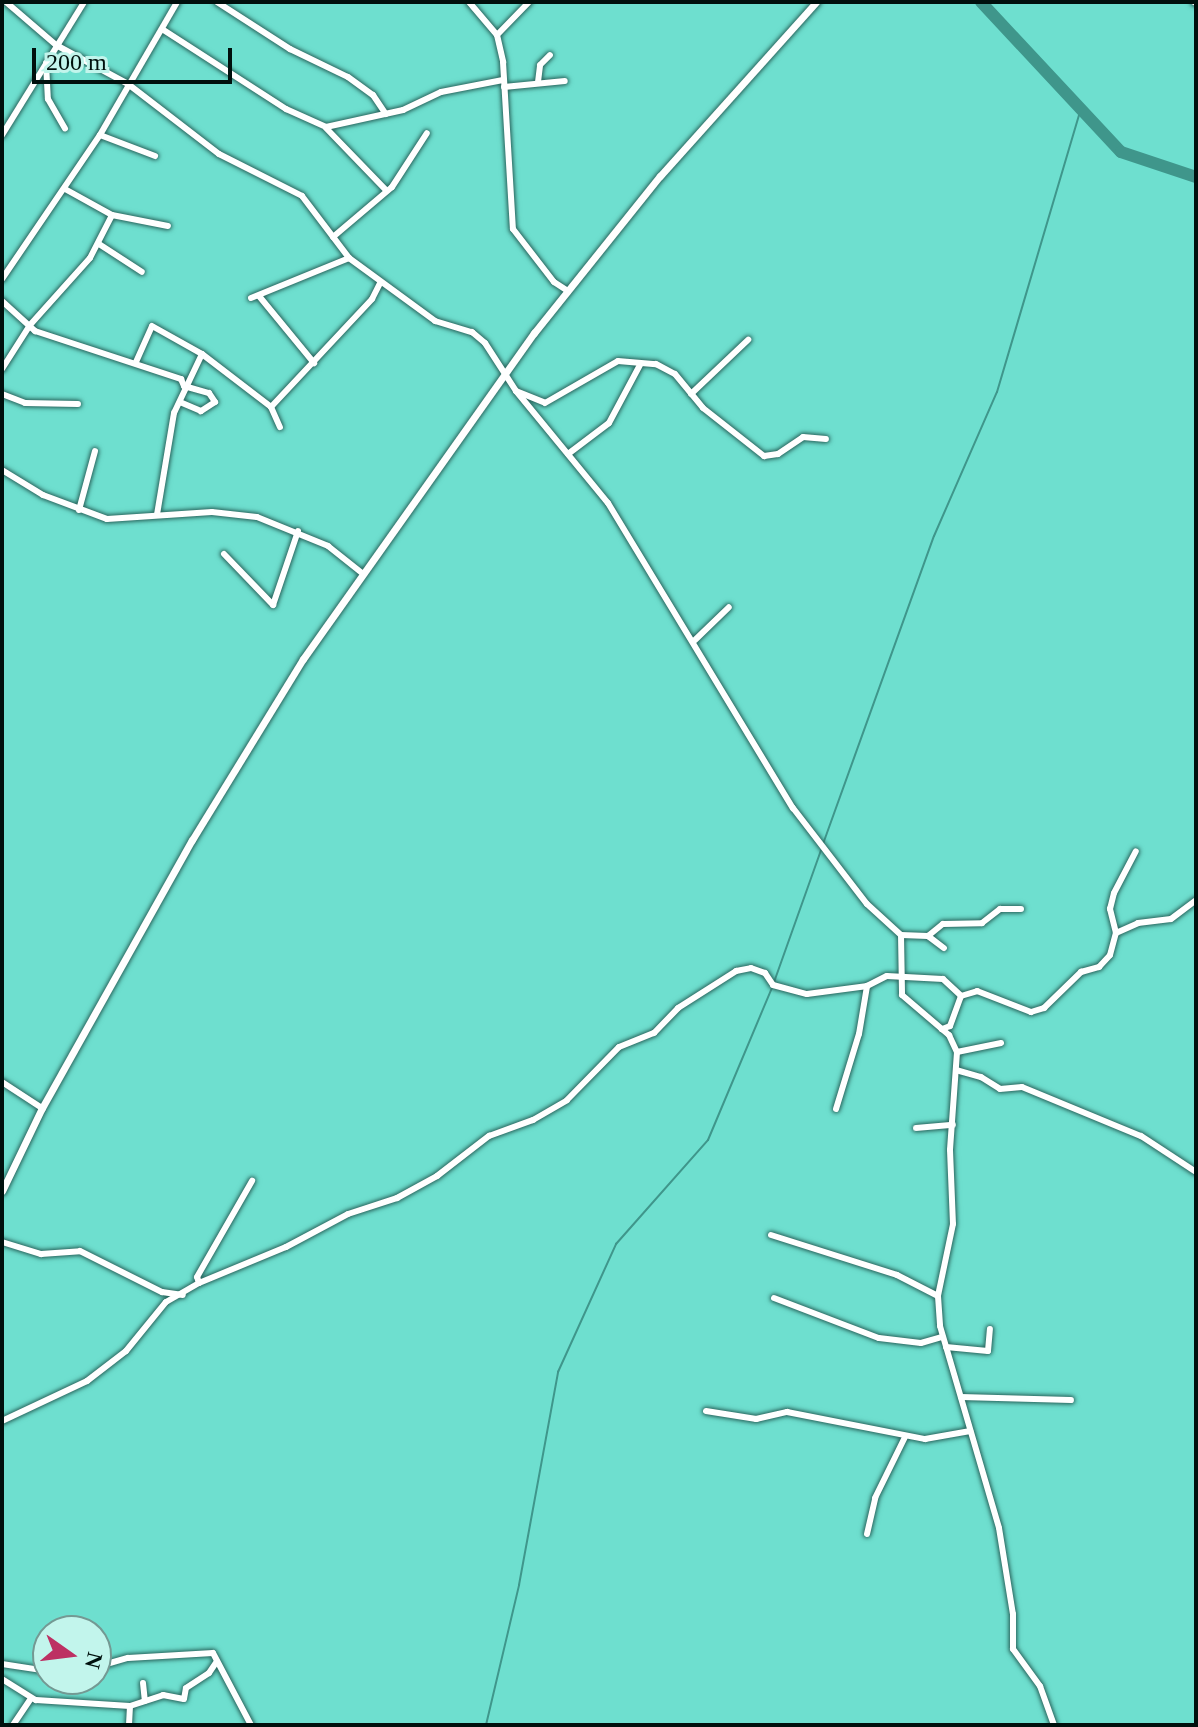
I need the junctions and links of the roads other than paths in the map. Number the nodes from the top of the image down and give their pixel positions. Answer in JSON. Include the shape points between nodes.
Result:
{"nodes":[{"id":1,"x":6,"y":2,"type":"edge"},
{"id":2,"x":84,"y":2,"type":"edge"},
{"id":3,"x":177,"y":2,"type":"edge"},
{"id":4,"x":217,"y":2,"type":"edge"},
{"id":5,"x":469,"y":2,"type":"edge"},
{"id":6,"x":529,"y":2,"type":"edge"},
{"id":7,"x":816,"y":2,"type":"edge"},
{"id":8,"x":162,"y":29,"type":"junction"},
{"id":9,"x":497,"y":35,"type":"junction"},
{"id":10,"x":56,"y":45,"type":"junction"},
{"id":11,"x":550,"y":55,"type":"dead end"},
{"id":12,"x":46,"y":63,"type":"junction"},
{"id":13,"x":565,"y":81,"type":"dead end"},
{"id":14,"x":538,"y":82,"type":"junction"},
{"id":15,"x":128,"y":84,"type":"junction"},
{"id":16,"x":504,"y":84,"type":"junction"},
{"id":17,"x":386,"y":114,"type":"junction"},
{"id":18,"x":326,"y":127,"type":"junction"},
{"id":19,"x":65,"y":128,"type":"dead end"},
{"id":20,"x":427,"y":133,"type":"dead end"},
{"id":21,"x":2,"y":135,"type":"edge"},
{"id":22,"x":100,"y":135,"type":"junction"},
{"id":23,"x":155,"y":156,"type":"dead end"},
{"id":24,"x":65,"y":189,"type":"junction"},
{"id":25,"x":385,"y":189,"type":"junction"},
{"id":26,"x":112,"y":215,"type":"junction"},
{"id":27,"x":168,"y":226,"type":"dead end"},
{"id":28,"x":333,"y":237,"type":"junction"},
{"id":29,"x":99,"y":244,"type":"junction"},
{"id":30,"x":349,"y":258,"type":"junction"},
{"id":31,"x":142,"y":272,"type":"dead end"},
{"id":32,"x":2,"y":279,"type":"edge"},
{"id":33,"x":380,"y":283,"type":"junction"},
{"id":34,"x":568,"y":291,"type":"junction"},
{"id":35,"x":2,"y":301,"type":"edge"},
{"id":36,"x":30,"y":325,"type":"junction"},
{"id":37,"x":748,"y":340,"type":"dead end"},
{"id":38,"x":202,"y":354,"type":"junction"},
{"id":39,"x":136,"y":362,"type":"junction"},
{"id":40,"x":314,"y":363,"type":"junction"},
{"id":41,"x":640,"y":365,"type":"junction"},
{"id":42,"x":2,"y":369,"type":"edge"},
{"id":43,"x":507,"y":376,"type":"junction"},
{"id":44,"x":184,"y":386,"type":"junction"},
{"id":45,"x":516,"y":391,"type":"junction"},
{"id":46,"x":2,"y":394,"type":"edge"},
{"id":47,"x":691,"y":394,"type":"junction"},
{"id":48,"x":180,"y":402,"type":"junction"},
{"id":49,"x":78,"y":404,"type":"dead end"},
{"id":50,"x":271,"y":407,"type":"junction"},
{"id":51,"x":280,"y":427,"type":"dead end"},
{"id":52,"x":826,"y":439,"type":"dead end"},
{"id":53,"x":95,"y":451,"type":"dead end"},
{"id":54,"x":568,"y":454,"type":"junction"},
{"id":55,"x":2,"y":470,"type":"edge"},
{"id":56,"x":79,"y":510,"type":"junction"},
{"id":57,"x":157,"y":515,"type":"junction"},
{"id":58,"x":298,"y":531,"type":"junction"},
{"id":59,"x":224,"y":554,"type":"dead end"},
{"id":60,"x":362,"y":573,"type":"junction"},
{"id":61,"x":729,"y":607,"type":"dead end"},
{"id":62,"x":695,"y":640,"type":"junction"},
{"id":63,"x":1136,"y":851,"type":"dead end"},
{"id":64,"x":1196,"y":900,"type":"edge"},
{"id":65,"x":1021,"y":909,"type":"dead end"},
{"id":66,"x":1116,"y":933,"type":"junction"},
{"id":67,"x":901,"y":935,"type":"junction"},
{"id":68,"x":928,"y":936,"type":"junction"},
{"id":69,"x":944,"y":948,"type":"dead end"},
{"id":70,"x":900,"y":975,"type":"junction"},
{"id":71,"x":867,"y":986,"type":"junction"},
{"id":72,"x":961,"y":996,"type":"junction"},
{"id":73,"x":942,"y":1029,"type":"junction"},
{"id":74,"x":1001,"y":1043,"type":"dead end"},
{"id":75,"x":957,"y":1052,"type":"junction"},
{"id":76,"x":956,"y":1070,"type":"junction"},
{"id":77,"x":2,"y":1082,"type":"edge"},
{"id":78,"x":42,"y":1108,"type":"junction"},
{"id":79,"x":836,"y":1109,"type":"dead end"},
{"id":80,"x":953,"y":1125,"type":"junction"},
{"id":81,"x":916,"y":1128,"type":"dead end"},
{"id":82,"x":1196,"y":1172,"type":"edge"},
{"id":83,"x":252,"y":1181,"type":"dead end"},
{"id":84,"x":2,"y":1191,"type":"edge"},
{"id":85,"x":771,"y":1235,"type":"dead end"},
{"id":86,"x":2,"y":1242,"type":"edge"},
{"id":87,"x":199,"y":1283,"type":"junction"},
{"id":88,"x":183,"y":1295,"type":"junction"},
{"id":89,"x":938,"y":1296,"type":"junction"},
{"id":90,"x":774,"y":1298,"type":"dead end"},
{"id":91,"x":990,"y":1329,"type":"dead end"},
{"id":92,"x":942,"y":1337,"type":"junction"},
{"id":93,"x":946,"y":1347,"type":"junction"},
{"id":94,"x":961,"y":1397,"type":"junction"},
{"id":95,"x":1071,"y":1400,"type":"dead end"},
{"id":96,"x":706,"y":1411,"type":"dead end"},
{"id":97,"x":2,"y":1421,"type":"edge"},
{"id":98,"x":970,"y":1431,"type":"junction"},
{"id":99,"x":905,"y":1437,"type":"junction"},
{"id":100,"x":867,"y":1534,"type":"dead end"},
{"id":101,"x":217,"y":1661,"type":"junction"},
{"id":102,"x":112,"y":1662,"type":"edge"},
{"id":103,"x":2,"y":1664,"type":"edge"},
{"id":104,"x":32,"y":1669,"type":"edge"},
{"id":105,"x":2,"y":1679,"type":"edge"},
{"id":106,"x":143,"y":1683,"type":"dead end"},
{"id":107,"x":31,"y":1698,"type":"junction"},
{"id":108,"x":145,"y":1701,"type":"junction"},
{"id":109,"x":130,"y":1706,"type":"junction"},
{"id":110,"x":13,"y":1725,"type":"edge"},
{"id":111,"x":129,"y":1725,"type":"edge"},
{"id":112,"x":251,"y":1725,"type":"edge"},
{"id":113,"x":1054,"y":1725,"type":"edge"}],
"edges":[{"from":1,"to":10,"type":"street"},
{"from":2,"to":10,"type":"street"},
{"from":3,"to":8,"type":"street"},
{"from":4,"to":17,"type":"street","via":[[290,49],[348,77],[373,95]]},
{"from":5,"to":9,"type":"street"},
{"from":6,"to":9,"type":"street"},
{"from":7,"to":34,"type":"street","via":[[660,176]]},
{"from":8,"to":15,"type":"street"},
{"from":8,"to":18,"type":"street","via":[[286,109]]},
{"from":9,"to":16,"type":"street"},
{"from":10,"to":12,"type":"street"},
{"from":10,"to":15,"type":"street"},
{"from":11,"to":14,"type":"street","via":[[540,65]]},
{"from":12,"to":19,"type":"street","via":[[48,99]]},
{"from":12,"to":21,"type":"street"},
{"from":13,"to":14,"type":"street"},
{"from":14,"to":16,"type":"street"},
{"from":15,"to":22,"type":"street"},
{"from":15,"to":28,"type":"street","via":[[219,154],[302,196]]},
{"from":16,"to":17,"type":"street","via":[[441,92]]},
{"from":16,"to":34,"type":"street","via":[[513,229],[554,282]]},
{"from":17,"to":18,"type":"street"},
{"from":18,"to":25,"type":"street"},
{"from":20,"to":25,"type":"street","via":[[410,165]]},
{"from":22,"to":23,"type":"street"},
{"from":22,"to":24,"type":"street"},
{"from":24,"to":26,"type":"street"},
{"from":24,"to":32,"type":"street"},
{"from":25,"to":28,"type":"street"},
{"from":26,"to":27,"type":"street"},
{"from":26,"to":29,"type":"street"},
{"from":28,"to":30,"type":"street"},
{"from":29,"to":31,"type":"street"},
{"from":29,"to":36,"type":"street"},
{"from":30,"to":33,"type":"street"},
{"from":30,"to":40,"type":"street","via":[[255,297]]},
{"from":33,"to":40,"type":"street"},
{"from":33,"to":43,"type":"street","via":[[435,321],[472,332]]},
{"from":34,"to":43,"type":"street"},
{"from":35,"to":36,"type":"street"},
{"from":36,"to":39,"type":"street","via":[[49,337]]},
{"from":36,"to":42,"type":"street"},
{"from":37,"to":47,"type":"street"},
{"from":38,"to":39,"type":"street","via":[[152,326]]},
{"from":38,"to":44,"type":"street"},
{"from":38,"to":50,"type":"street"},
{"from":39,"to":44,"type":"street","via":[[159,375],[181,379]]},
{"from":40,"to":50,"type":"street"},
{"from":41,"to":45,"type":"street","via":[[618,361],[545,403]]},
{"from":41,"to":47,"type":"street","via":[[666,367]]},
{"from":41,"to":54,"type":"street","via":[[609,423]]},
{"from":43,"to":45,"type":"street"},
{"from":43,"to":60,"type":"street"},
{"from":44,"to":48,"type":"street","via":[[188,392]]},
{"from":44,"to":48,"type":"street","via":[[209,393],[215,402],[201,411]]},
{"from":45,"to":54,"type":"street"},
{"from":46,"to":49,"type":"street","via":[[25,403]]},
{"from":47,"to":52,"type":"street","via":[[764,456],[778,454],[803,437]]},
{"from":48,"to":57,"type":"street","via":[[168,436]]},
{"from":50,"to":51,"type":"street"},
{"from":53,"to":56,"type":"street"},
{"from":54,"to":62,"type":"street","via":[[608,503]]},
{"from":55,"to":56,"type":"street"},
{"from":56,"to":57,"type":"street","via":[[107,519]]},
{"from":57,"to":58,"type":"street","via":[[235,512]]},
{"from":58,"to":59,"type":"street","via":[[273,605]]},
{"from":58,"to":60,"type":"street"},
{"from":60,"to":78,"type":"street","via":[[268,713]]},
{"from":61,"to":62,"type":"street"},
{"from":62,"to":67,"type":"street","via":[[793,808],[867,904]]},
{"from":63,"to":66,"type":"street","via":[[1110,909]]},
{"from":64,"to":66,"type":"street","via":[[1171,919],[1138,923]]},
{"from":65,"to":68,"type":"street","via":[[1000,909],[982,923],[943,924]]},
{"from":66,"to":72,"type":"street","via":[[1104,963],[1081,972],[1044,1008],[1023,1011],[977,991]]},
{"from":67,"to":68,"type":"street"},
{"from":67,"to":70,"type":"street"},
{"from":68,"to":69,"type":"street"},
{"from":70,"to":71,"type":"street"},
{"from":70,"to":72,"type":"street","via":[[943,979]]},
{"from":70,"to":73,"type":"street","via":[[902,995]]},
{"from":71,"to":79,"type":"street"},
{"from":71,"to":87,"type":"street","via":[[807,994],[773,985],[765,973],[751,968],[736,971],[678,1008],[654,1033],[619,1047],[567,1100],[533,1120],[489,1136],[428,1181]]},
{"from":72,"to":73,"type":"street","via":[[950,1026]]},
{"from":73,"to":75,"type":"street"},
{"from":74,"to":75,"type":"street"},
{"from":75,"to":76,"type":"street"},
{"from":76,"to":80,"type":"street"},
{"from":76,"to":82,"type":"street","via":[[1000,1089],[1022,1087],[1141,1136]]},
{"from":77,"to":78,"type":"street"},
{"from":78,"to":84,"type":"street"},
{"from":80,"to":81,"type":"street"},
{"from":80,"to":89,"type":"street","via":[[953,1224]]},
{"from":83,"to":87,"type":"street","via":[[197,1277]]},
{"from":85,"to":89,"type":"street","via":[[897,1275]]},
{"from":86,"to":88,"type":"street","via":[[41,1254],[80,1251],[162,1292]]},
{"from":87,"to":88,"type":"street"},
{"from":88,"to":97,"type":"street","via":[[166,1302],[126,1351],[87,1381]]},
{"from":89,"to":92,"type":"street"},
{"from":90,"to":92,"type":"street","via":[[879,1338],[921,1343]]},
{"from":91,"to":93,"type":"street","via":[[988,1351]]},
{"from":92,"to":93,"type":"street"},
{"from":93,"to":94,"type":"street"},
{"from":94,"to":95,"type":"street"},
{"from":94,"to":98,"type":"street"},
{"from":96,"to":99,"type":"street","via":[[756,1419],[787,1412]]},
{"from":98,"to":99,"type":"street"},
{"from":98,"to":113,"type":"street","via":[[1008,1571],[1013,1649],[1040,1686]]},
{"from":99,"to":100,"type":"street","via":[[875,1498]]},
{"from":101,"to":102,"type":"street","via":[[213,1653],[201,1651]]},
{"from":101,"to":108,"type":"street","via":[[186,1688],[184,1699],[163,1695]]},
{"from":101,"to":112,"type":"street"},
{"from":103,"to":104,"type":"street"},
{"from":105,"to":107,"type":"street"},
{"from":106,"to":108,"type":"street"},
{"from":107,"to":109,"type":"street"},
{"from":107,"to":110,"type":"street"},
{"from":108,"to":109,"type":"street"},
{"from":109,"to":111,"type":"street"}]}
